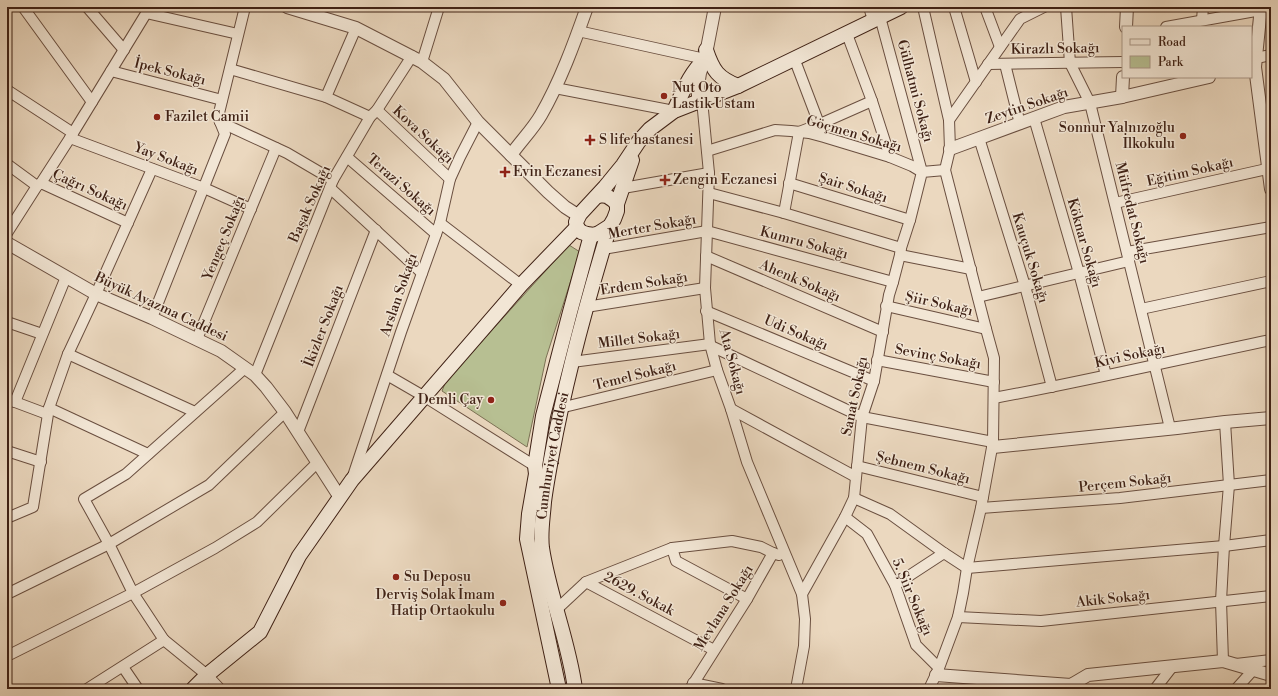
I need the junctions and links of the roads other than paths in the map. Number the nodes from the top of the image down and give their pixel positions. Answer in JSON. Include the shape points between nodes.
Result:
{"nodes":[{"id":1,"x":23,"y":7,"type":"edge"},
{"id":2,"x":87,"y":7,"type":"edge"},
{"id":3,"x":245,"y":7,"type":"edge"},
{"id":4,"x":287,"y":7,"type":"edge"},
{"id":5,"x":439,"y":7,"type":"edge"},
{"id":6,"x":587,"y":7,"type":"edge"},
{"id":7,"x":715,"y":7,"type":"edge"},
{"id":8,"x":901,"y":7,"type":"edge"},
{"id":9,"x":923,"y":7,"type":"edge"},
{"id":10,"x":954,"y":7,"type":"edge"},
{"id":11,"x":985,"y":7,"type":"edge"},
{"id":12,"x":1044,"y":7,"type":"edge"},
{"id":13,"x":1066,"y":7,"type":"edge"},
{"id":14,"x":1127,"y":7,"type":"edge"},
{"id":15,"x":1203,"y":7,"type":"edge"},
{"id":16,"x":1261,"y":9,"type":"edge"},
{"id":17,"x":148,"y":10,"type":"edge"},
{"id":18,"x":874,"y":15,"type":"edge"},
{"id":19,"x":1202,"y":20,"type":"junction"},
{"id":20,"x":1126,"y":26,"type":"edge"},
{"id":21,"x":1171,"y":26,"type":"edge"},
{"id":22,"x":356,"y":28,"type":"junction"},
{"id":23,"x":578,"y":31,"type":"junction"},
{"id":24,"x":238,"y":34,"type":"junction"},
{"id":25,"x":847,"y":34,"type":"junction"},
{"id":26,"x":1000,"y":47,"type":"junction"},
{"id":27,"x":124,"y":50,"type":"junction"},
{"id":28,"x":705,"y":55,"type":"junction"},
{"id":29,"x":1271,"y":55,"type":"edge"},
{"id":30,"x":412,"y":56,"type":"junction"},
{"id":31,"x":794,"y":58,"type":"junction"},
{"id":32,"x":422,"y":62,"type":"junction"},
{"id":33,"x":1122,"y":62,"type":"edge"},
{"id":34,"x":1070,"y":63,"type":"junction"},
{"id":35,"x":988,"y":64,"type":"junction"},
{"id":36,"x":1005,"y":64,"type":"junction"},
{"id":37,"x":1254,"y":64,"type":"edge"},
{"id":38,"x":230,"y":69,"type":"junction"},
{"id":39,"x":111,"y":71,"type":"junction"},
{"id":40,"x":1123,"y":78,"type":"edge"},
{"id":41,"x":1205,"y":78,"type":"edge"},
{"id":42,"x":976,"y":82,"type":"junction"},
{"id":43,"x":738,"y":86,"type":"junction"},
{"id":44,"x":555,"y":88,"type":"junction"},
{"id":45,"x":7,"y":90,"type":"edge"},
{"id":46,"x":326,"y":97,"type":"junction"},
{"id":47,"x":1122,"y":97,"type":"junction"},
{"id":48,"x":222,"y":100,"type":"junction"},
{"id":49,"x":702,"y":100,"type":"junction"},
{"id":50,"x":872,"y":101,"type":"junction"},
{"id":51,"x":92,"y":102,"type":"junction"},
{"id":52,"x":1090,"y":103,"type":"junction"},
{"id":53,"x":674,"y":111,"type":"junction"},
{"id":54,"x":374,"y":114,"type":"junction"},
{"id":55,"x":1267,"y":117,"type":"edge"},
{"id":56,"x":1034,"y":118,"type":"junction"},
{"id":57,"x":949,"y":120,"type":"junction"},
{"id":58,"x":220,"y":122,"type":"junction"},
{"id":59,"x":478,"y":122,"type":"junction"},
{"id":60,"x":820,"y":124,"type":"junction"},
{"id":61,"x":1020,"y":124,"type":"junction"},
{"id":62,"x":799,"y":132,"type":"junction"},
{"id":63,"x":72,"y":136,"type":"junction"},
{"id":64,"x":824,"y":137,"type":"junction"},
{"id":65,"x":979,"y":138,"type":"junction"},
{"id":66,"x":639,"y":141,"type":"junction"},
{"id":67,"x":276,"y":148,"type":"junction"},
{"id":68,"x":950,"y":149,"type":"junction"},
{"id":69,"x":707,"y":151,"type":"junction"},
{"id":70,"x":510,"y":155,"type":"junction"},
{"id":71,"x":890,"y":157,"type":"junction"},
{"id":72,"x":347,"y":158,"type":"junction"},
{"id":73,"x":7,"y":164,"type":"edge"},
{"id":74,"x":1270,"y":168,"type":"edge"},
{"id":75,"x":152,"y":169,"type":"junction"},
{"id":76,"x":945,"y":170,"type":"junction"},
{"id":77,"x":922,"y":172,"type":"junction"},
{"id":78,"x":709,"y":173,"type":"junction"},
{"id":79,"x":450,"y":179,"type":"junction"},
{"id":80,"x":789,"y":183,"type":"junction"},
{"id":81,"x":331,"y":184,"type":"junction"},
{"id":82,"x":39,"y":185,"type":"junction"},
{"id":83,"x":204,"y":188,"type":"junction"},
{"id":84,"x":622,"y":188,"type":"junction"},
{"id":85,"x":1271,"y":189,"type":"edge"},
{"id":86,"x":709,"y":193,"type":"junction"},
{"id":87,"x":596,"y":197,"type":"junction"},
{"id":88,"x":1115,"y":203,"type":"junction"},
{"id":89,"x":616,"y":204,"type":"junction"},
{"id":90,"x":251,"y":209,"type":"junction"},
{"id":91,"x":784,"y":213,"type":"junction"},
{"id":92,"x":910,"y":220,"type":"junction"},
{"id":93,"x":578,"y":221,"type":"junction"},
{"id":94,"x":128,"y":223,"type":"junction"},
{"id":95,"x":440,"y":223,"type":"junction"},
{"id":96,"x":610,"y":226,"type":"junction"},
{"id":97,"x":1271,"y":228,"type":"edge"},
{"id":98,"x":376,"y":230,"type":"junction"},
{"id":99,"x":707,"y":231,"type":"junction"},
{"id":100,"x":7,"y":233,"type":"edge"},
{"id":101,"x":436,"y":234,"type":"junction"},
{"id":102,"x":591,"y":235,"type":"junction"},
{"id":103,"x":7,"y":242,"type":"edge"},
{"id":104,"x":603,"y":250,"type":"junction"},
{"id":105,"x":900,"y":251,"type":"junction"},
{"id":106,"x":706,"y":256,"type":"junction"},
{"id":107,"x":1128,"y":256,"type":"junction"},
{"id":108,"x":971,"y":269,"type":"junction"},
{"id":109,"x":422,"y":273,"type":"junction"},
{"id":110,"x":1078,"y":273,"type":"junction"},
{"id":111,"x":66,"y":277,"type":"junction"},
{"id":112,"x":1271,"y":281,"type":"edge"},
{"id":113,"x":893,"y":282,"type":"junction"},
{"id":114,"x":521,"y":285,"type":"junction"},
{"id":115,"x":1025,"y":286,"type":"junction"},
{"id":116,"x":705,"y":288,"type":"junction"},
{"id":117,"x":96,"y":294,"type":"junction"},
{"id":118,"x":978,"y":297,"type":"junction"},
{"id":119,"x":886,"y":306,"type":"junction"},
{"id":120,"x":586,"y":307,"type":"junction"},
{"id":121,"x":1141,"y":310,"type":"junction"},
{"id":122,"x":706,"y":311,"type":"junction"},
{"id":123,"x":152,"y":318,"type":"junction"},
{"id":124,"x":7,"y":322,"type":"edge"},
{"id":125,"x":986,"y":329,"type":"junction"},
{"id":126,"x":883,"y":332,"type":"junction"},
{"id":127,"x":42,"y":334,"type":"junction"},
{"id":128,"x":197,"y":339,"type":"junction"},
{"id":129,"x":1271,"y":340,"type":"edge"},
{"id":130,"x":710,"y":345,"type":"junction"},
{"id":131,"x":68,"y":354,"type":"junction"},
{"id":132,"x":877,"y":360,"type":"junction"},
{"id":133,"x":572,"y":362,"type":"junction"},
{"id":134,"x":1155,"y":364,"type":"junction"},
{"id":135,"x":245,"y":368,"type":"junction"},
{"id":136,"x":717,"y":370,"type":"junction"},
{"id":137,"x":255,"y":375,"type":"junction"},
{"id":138,"x":387,"y":375,"type":"junction"},
{"id":139,"x":1106,"y":375,"type":"junction"},
{"id":140,"x":874,"y":381,"type":"junction"},
{"id":141,"x":994,"y":382,"type":"junction"},
{"id":142,"x":1052,"y":387,"type":"junction"},
{"id":143,"x":425,"y":396,"type":"junction"},
{"id":144,"x":994,"y":398,"type":"junction"},
{"id":145,"x":11,"y":400,"type":"edge"},
{"id":146,"x":560,"y":408,"type":"junction"},
{"id":147,"x":731,"y":409,"type":"junction"},
{"id":148,"x":48,"y":411,"type":"junction"},
{"id":149,"x":195,"y":412,"type":"junction"},
{"id":150,"x":285,"y":412,"type":"junction"},
{"id":151,"x":862,"y":417,"type":"junction"},
{"id":152,"x":1271,"y":418,"type":"edge"},
{"id":153,"x":1225,"y":422,"type":"junction"},
{"id":154,"x":1170,"y":428,"type":"junction"},
{"id":155,"x":298,"y":432,"type":"junction"},
{"id":156,"x":993,"y":444,"type":"junction"},
{"id":157,"x":7,"y":451,"type":"edge"},
{"id":158,"x":148,"y":454,"type":"junction"},
{"id":159,"x":41,"y":462,"type":"junction"},
{"id":160,"x":317,"y":463,"type":"junction"},
{"id":161,"x":536,"y":466,"type":"junction"},
{"id":162,"x":857,"y":466,"type":"junction"},
{"id":163,"x":856,"y":477,"type":"junction"},
{"id":164,"x":352,"y":480,"type":"junction"},
{"id":165,"x":1271,"y":480,"type":"edge"},
{"id":166,"x":1229,"y":485,"type":"junction"},
{"id":167,"x":339,"y":496,"type":"junction"},
{"id":168,"x":983,"y":497,"type":"junction"},
{"id":169,"x":854,"y":498,"type":"junction"},
{"id":170,"x":980,"y":508,"type":"junction"},
{"id":171,"x":7,"y":510,"type":"edge"},
{"id":172,"x":18,"y":513,"type":"junction"},
{"id":173,"x":845,"y":517,"type":"junction"},
{"id":174,"x":7,"y":518,"type":"edge"},
{"id":175,"x":1271,"y":540,"type":"edge"},
{"id":176,"x":110,"y":544,"type":"junction"},
{"id":177,"x":1224,"y":546,"type":"junction"},
{"id":178,"x":672,"y":548,"type":"junction"},
{"id":179,"x":773,"y":553,"type":"junction"},
{"id":180,"x":944,"y":553,"type":"junction"},
{"id":181,"x":787,"y":558,"type":"junction"},
{"id":182,"x":967,"y":568,"type":"junction"},
{"id":183,"x":586,"y":582,"type":"junction"},
{"id":184,"x":895,"y":585,"type":"junction"},
{"id":185,"x":133,"y":593,"type":"junction"},
{"id":186,"x":7,"y":594,"type":"edge"},
{"id":187,"x":802,"y":594,"type":"junction"},
{"id":188,"x":1271,"y":596,"type":"edge"},
{"id":189,"x":747,"y":599,"type":"junction"},
{"id":190,"x":1221,"y":601,"type":"junction"},
{"id":191,"x":556,"y":610,"type":"junction"},
{"id":192,"x":958,"y":617,"type":"junction"},
{"id":193,"x":164,"y":640,"type":"junction"},
{"id":194,"x":714,"y":650,"type":"junction"},
{"id":195,"x":9,"y":652,"type":"edge"},
{"id":196,"x":1271,"y":660,"type":"edge"},
{"id":197,"x":1228,"y":662,"type":"junction"},
{"id":198,"x":1172,"y":666,"type":"junction"},
{"id":199,"x":123,"y":667,"type":"junction"},
{"id":200,"x":1254,"y":669,"type":"junction"},
{"id":201,"x":937,"y":672,"type":"junction"},
{"id":202,"x":207,"y":675,"type":"junction"},
{"id":203,"x":1271,"y":675,"type":"edge"},
{"id":204,"x":691,"y":686,"type":"edge"},
{"id":205,"x":1070,"y":687,"type":"edge"},
{"id":206,"x":87,"y":689,"type":"edge"},
{"id":207,"x":138,"y":689,"type":"edge"},
{"id":208,"x":193,"y":689,"type":"edge"},
{"id":209,"x":220,"y":689,"type":"edge"},
{"id":210,"x":559,"y":689,"type":"edge"},
{"id":211,"x":575,"y":689,"type":"edge"},
{"id":212,"x":722,"y":689,"type":"edge"},
{"id":213,"x":796,"y":689,"type":"edge"},
{"id":214,"x":929,"y":689,"type":"edge"},
{"id":215,"x":1155,"y":689,"type":"edge"},
{"id":216,"x":1236,"y":689,"type":"edge"}],
"edges":[{"from":1,"to":51,"type":"street"},
{"from":2,"to":27,"type":"street"},
{"from":3,"to":24,"type":"street"},
{"from":4,"to":22,"type":"street"},
{"from":5,"to":32,"type":"street"},
{"from":6,"to":23,"type":"street"},
{"from":7,"to":28,"type":"street"},
{"from":8,"to":18,"type":"main road"},
{"from":9,"to":57,"type":"street"},
{"from":10,"to":42,"type":"street"},
{"from":11,"to":26,"type":"street"},
{"from":12,"to":26,"type":"street","via":[[1020,19]]},
{"from":13,"to":34,"type":"street","name":"Müfredat Sokağı"},
{"from":14,"to":20,"type":"street"},
{"from":15,"to":19,"type":"street"},
{"from":16,"to":19,"type":"street"},
{"from":16,"to":37,"type":"street"},
{"from":17,"to":24,"type":"street"},
{"from":17,"to":27,"type":"street"},
{"from":18,"to":25,"type":"main road"},
{"from":18,"to":77,"type":"street","name":"Gülhatmi Sokağı"},
{"from":19,"to":21,"type":"street"},
{"from":22,"to":30,"type":"street"},
{"from":22,"to":46,"type":"street"},
{"from":23,"to":28,"type":"street"},
{"from":23,"to":44,"type":"street"},
{"from":24,"to":38,"type":"street"},
{"from":25,"to":31,"type":"main road"},
{"from":25,"to":50,"type":"street"},
{"from":26,"to":35,"type":"street"},
{"from":27,"to":39,"type":"street"},
{"from":28,"to":43,"type":"main road","via":[[722,78]]},
{"from":28,"to":49,"type":"street","via":[[707,65]]},
{"from":28,"to":53,"type":"main road","via":[[689,78]]},
{"from":29,"to":37,"type":"street"},
{"from":30,"to":32,"type":"street"},
{"from":30,"to":54,"type":"street","name":"Başak Sokağı"},
{"from":31,"to":43,"type":"main road"},
{"from":31,"to":60,"type":"street"},
{"from":32,"to":59,"type":"street","via":[[444,79]]},
{"from":33,"to":34,"type":"street","name":"Kirazlı Sokağı"},
{"from":34,"to":36,"type":"street","name":"Kirazlı Sokağı"},
{"from":34,"to":52,"type":"street","name":"Müfredat Sokağı"},
{"from":35,"to":36,"type":"street","name":"Kirazlı Sokağı"},
{"from":35,"to":42,"type":"street"},
{"from":36,"to":61,"type":"street"},
{"from":37,"to":55,"type":"street"},
{"from":38,"to":46,"type":"street","name":"Kova Sokağı"},
{"from":38,"to":48,"type":"street"},
{"from":39,"to":48,"type":"street","name":"İpek Sokağı"},
{"from":39,"to":51,"type":"street"},
{"from":40,"to":47,"type":"street"},
{"from":41,"to":47,"type":"street","name":"Zeytin Sokağı"},
{"from":42,"to":57,"type":"street"},
{"from":43,"to":49,"type":"main road"},
{"from":44,"to":53,"type":"street"},
{"from":44,"to":70,"type":"street","via":[[540,117]]},
{"from":45,"to":63,"type":"street","name":"Yay Sokağı"},
{"from":46,"to":54,"type":"street","name":"Kova Sokağı"},
{"from":47,"to":52,"type":"street","name":"Zeytin Sokağı"},
{"from":48,"to":58,"type":"street","via":[[218,117]]},
{"from":49,"to":53,"type":"main road"},
{"from":49,"to":69,"type":"street","name":"Ata Sokağı"},
{"from":50,"to":60,"type":"street"},
{"from":50,"to":71,"type":"street"},
{"from":51,"to":63,"type":"street"},
{"from":52,"to":56,"type":"street","name":"Zeytin Sokağı"},
{"from":52,"to":88,"type":"street","name":"Müfredat Sokağı"},
{"from":53,"to":66,"type":"main road"},
{"from":54,"to":72,"type":"street","name":"Başak Sokağı"},
{"from":54,"to":79,"type":"street","name":"Kova Sokağı"},
{"from":55,"to":74,"type":"street"},
{"from":56,"to":61,"type":"street","name":"Zeytin Sokağı"},
{"from":56,"to":110,"type":"street","name":"Köknar Sokağı"},
{"from":57,"to":68,"type":"street"},
{"from":58,"to":67,"type":"street"},
{"from":58,"to":83,"type":"street","via":[[225,134]]},
{"from":59,"to":70,"type":"street"},
{"from":59,"to":79,"type":"street","name":"Arslan Sokağı"},
{"from":60,"to":62,"type":"street"},
{"from":60,"to":64,"type":"street"},
{"from":61,"to":65,"type":"street","name":"Zeytin Sokağı"},
{"from":62,"to":64,"type":"street","name":"Göçmen Sokağı"},
{"from":62,"to":69,"type":"street","name":"Göçmen Sokağı","via":[[775,130]]},
{"from":62,"to":80,"type":"street"},
{"from":63,"to":75,"type":"street","name":"Yay Sokağı"},
{"from":63,"to":82,"type":"street"},
{"from":64,"to":71,"type":"street","name":"Göçmen Sokağı"},
{"from":65,"to":68,"type":"street","name":"Zeytin Sokağı"},
{"from":65,"to":115,"type":"street","name":"Kauçuk Sokağı"},
{"from":66,"to":84,"type":"main road"},
{"from":66,"to":87,"type":"main road"},
{"from":67,"to":81,"type":"street"},
{"from":67,"to":90,"type":"street","name":"Yengeç Sokağı"},
{"from":68,"to":76,"type":"street"},
{"from":69,"to":78,"type":"street","name":"Ata Sokağı"},
{"from":70,"to":93,"type":"street"},
{"from":71,"to":77,"type":"street","name":"Göçmen Sokağı"},
{"from":72,"to":81,"type":"street","name":"Başak Sokağı"},
{"from":72,"to":101,"type":"street","name":"Terazi Sokağı"},
{"from":73,"to":82,"type":"street","name":"Çağrı Sokağı"},
{"from":74,"to":85,"type":"street"},
{"from":74,"to":88,"type":"street","name":"Eğitim Sokağı"},
{"from":75,"to":83,"type":"street","name":"Yay Sokağı"},
{"from":75,"to":94,"type":"street"},
{"from":76,"to":77,"type":"street"},
{"from":76,"to":108,"type":"street"},
{"from":77,"to":92,"type":"street","name":"Sanat Sokağı"},
{"from":78,"to":84,"type":"street"},
{"from":78,"to":86,"type":"street","name":"Ata Sokağı"},
{"from":79,"to":95,"type":"street","name":"Arslan Sokağı"},
{"from":80,"to":91,"type":"street"},
{"from":80,"to":92,"type":"street","name":"Şair Sokağı"},
{"from":81,"to":98,"type":"street"},
{"from":81,"to":137,"type":"street","name":"Başak Sokağı"},
{"from":82,"to":94,"type":"street","name":"Çağrı Sokağı"},
{"from":82,"to":100,"type":"street"},
{"from":83,"to":90,"type":"street","name":"Yay Sokağı"},
{"from":83,"to":123,"type":"street"},
{"from":84,"to":89,"type":"main road"},
{"from":86,"to":91,"type":"street"},
{"from":86,"to":99,"type":"street","name":"Ata Sokağı"},
{"from":87,"to":89,"type":"main road","via":[[607,196]]},
{"from":87,"to":93,"type":"main road","via":[[586,206]]},
{"from":88,"to":107,"type":"street","name":"Müfredat Sokağı"},
{"from":89,"to":96,"type":"main road","via":[[617,211]]},
{"from":90,"to":128,"type":"street","name":"Yengeç Sokağı"},
{"from":91,"to":105,"type":"street"},
{"from":92,"to":105,"type":"street","name":"Sanat Sokağı"},
{"from":93,"to":102,"type":"main road","via":[[581,232]]},
{"from":93,"to":114,"type":"main road"},
{"from":94,"to":117,"type":"street"},
{"from":95,"to":101,"type":"street","name":"Arslan Sokağı"},
{"from":95,"to":114,"type":"street","name":"Terazi Sokağı"},
{"from":96,"to":102,"type":"main road"},
{"from":96,"to":104,"type":"main road","name":"Cumhuriyet Caddesi"},
{"from":97,"to":107,"type":"street"},
{"from":98,"to":109,"type":"street"},
{"from":98,"to":155,"type":"street","name":"İkizler Sokağı"},
{"from":99,"to":104,"type":"street","name":"Merter Sokağı"},
{"from":99,"to":106,"type":"street","name":"Ata Sokağı"},
{"from":99,"to":113,"type":"street","name":"Kumru Sokağı"},
{"from":101,"to":109,"type":"street","name":"Arslan Sokağı"},
{"from":102,"to":161,"type":"main road","name":"Cumhuriyet Caddesi","via":[[544,416]]},
{"from":103,"to":111,"type":"street","name":"Büyük Ayazma Caddesi"},
{"from":104,"to":120,"type":"main road","name":"Cumhuriyet Caddesi"},
{"from":105,"to":108,"type":"street"},
{"from":105,"to":113,"type":"street","name":"Sanat Sokağı"},
{"from":106,"to":116,"type":"street","name":"Ata Sokağı"},
{"from":106,"to":126,"type":"street","name":"Ahenk Sokağı"},
{"from":107,"to":110,"type":"street"},
{"from":107,"to":121,"type":"street","name":"Müfredat Sokağı"},
{"from":108,"to":118,"type":"street"},
{"from":109,"to":138,"type":"street","name":"Arslan Sokağı"},
{"from":110,"to":115,"type":"street"},
{"from":110,"to":139,"type":"street","name":"Köknar Sokağı"},
{"from":111,"to":117,"type":"street","name":"Büyük Ayazma Caddesi"},
{"from":111,"to":127,"type":"street"},
{"from":112,"to":121,"type":"street"},
{"from":113,"to":119,"type":"street","name":"Sanat Sokağı"},
{"from":114,"to":143,"type":"main road"},
{"from":115,"to":118,"type":"street"},
{"from":115,"to":142,"type":"street","name":"Kauçuk Sokağı"},
{"from":116,"to":120,"type":"street","name":"Erdem Sokağı"},
{"from":116,"to":122,"type":"street","name":"Ata Sokağı"},
{"from":117,"to":123,"type":"street","name":"Büyük Ayazma Caddesi"},
{"from":117,"to":131,"type":"street"},
{"from":118,"to":125,"type":"street"},
{"from":119,"to":125,"type":"street","name":"Şiir Sokağı"},
{"from":119,"to":126,"type":"street","name":"Sanat Sokağı"},
{"from":120,"to":133,"type":"main road","name":"Cumhuriyet Caddesi"},
{"from":121,"to":134,"type":"street","name":"Müfredat Sokağı"},
{"from":122,"to":130,"type":"street","name":"Ata Sokağı"},
{"from":122,"to":140,"type":"street","name":"Udi Sokağı"},
{"from":123,"to":128,"type":"street","name":"Büyük Ayazma Caddesi"},
{"from":124,"to":127,"type":"street"},
{"from":125,"to":141,"type":"street","via":[[994,358]]},
{"from":126,"to":132,"type":"street","name":"Sanat Sokağı"},
{"from":127,"to":145,"type":"street"},
{"from":128,"to":135,"type":"street","name":"Büyük Ayazma Caddesi","via":[[221,351]]},
{"from":129,"to":134,"type":"street","name":"Kivi Sokağı"},
{"from":130,"to":133,"type":"street","name":"Millet Sokağı"},
{"from":130,"to":136,"type":"street","name":"Ata Sokağı"},
{"from":130,"to":151,"type":"street"},
{"from":131,"to":148,"type":"street"},
{"from":131,"to":149,"type":"street"},
{"from":132,"to":140,"type":"street","name":"Sanat Sokağı"},
{"from":132,"to":141,"type":"street","name":"Sevinç Sokağı"},
{"from":133,"to":146,"type":"main road","name":"Cumhuriyet Caddesi"},
{"from":134,"to":139,"type":"street","name":"Kivi Sokağı"},
{"from":134,"to":154,"type":"street","name":"Müfredat Sokağı"},
{"from":135,"to":137,"type":"street","name":"Büyük Ayazma Caddesi"},
{"from":135,"to":149,"type":"street"},
{"from":136,"to":146,"type":"street","name":"Temel Sokağı"},
{"from":136,"to":147,"type":"street","name":"Ata Sokağı"},
{"from":137,"to":150,"type":"street","name":"Büyük Ayazma Caddesi"},
{"from":138,"to":143,"type":"street"},
{"from":138,"to":164,"type":"street","name":"Arslan Sokağı"},
{"from":139,"to":142,"type":"street","name":"Kivi Sokağı"},
{"from":140,"to":151,"type":"street","name":"Sanat Sokağı"},
{"from":141,"to":144,"type":"street"},
{"from":142,"to":144,"type":"street","name":"Kivi Sokağı"},
{"from":143,"to":161,"type":"street"},
{"from":143,"to":164,"type":"main road"},
{"from":144,"to":156,"type":"street"},
{"from":145,"to":148,"type":"street"},
{"from":146,"to":191,"type":"main road","name":"Cumhuriyet Caddesi","via":[[541,528],[542,548]]},
{"from":147,"to":163,"type":"street"},
{"from":147,"to":181,"type":"street","name":"Ata Sokağı","via":[[747,462]]},
{"from":148,"to":158,"type":"street"},
{"from":148,"to":159,"type":"street"},
{"from":149,"to":158,"type":"street"},
{"from":150,"to":155,"type":"street","name":"Büyük Ayazma Caddesi"},
{"from":150,"to":176,"type":"street","via":[[209,485]]},
{"from":151,"to":156,"type":"street"},
{"from":151,"to":162,"type":"street","name":"Sanat Sokağı"},
{"from":152,"to":153,"type":"street"},
{"from":153,"to":154,"type":"street"},
{"from":153,"to":166,"type":"street"},
{"from":154,"to":156,"type":"street"},
{"from":155,"to":160,"type":"street","name":"Büyük Ayazma Caddesi"},
{"from":156,"to":168,"type":"street"},
{"from":157,"to":159,"type":"street"},
{"from":158,"to":176,"type":"street","via":[[126,474],[84,499]]},
{"from":159,"to":172,"type":"street","via":[[33,507]]},
{"from":160,"to":167,"type":"street","name":"Büyük Ayazma Caddesi"},
{"from":160,"to":185,"type":"street","via":[[257,522]]},
{"from":161,"to":210,"type":"main road","name":"Cumhuriyet Caddesi","via":[[527,539]]},
{"from":162,"to":163,"type":"street","name":"Sanat Sokağı"},
{"from":162,"to":168,"type":"street","name":"Şebnem Sokağı"},
{"from":163,"to":169,"type":"street","name":"Sanat Sokağı"},
{"from":164,"to":167,"type":"main road"},
{"from":165,"to":166,"type":"street","name":"Perçem Sokağı"},
{"from":166,"to":170,"type":"street","name":"Perçem Sokağı","via":[[1120,498]]},
{"from":166,"to":177,"type":"street"},
{"from":167,"to":202,"type":"main road","via":[[299,556],[260,632]]},
{"from":168,"to":170,"type":"street"},
{"from":169,"to":173,"type":"street","name":"Sanat Sokağı"},
{"from":169,"to":180,"type":"street","via":[[890,514]]},
{"from":170,"to":182,"type":"street"},
{"from":171,"to":172,"type":"street"},
{"from":172,"to":174,"type":"street"},
{"from":173,"to":184,"type":"street","name":"5. Şiir Sokağı","via":[[867,534]]},
{"from":173,"to":187,"type":"street","name":"Sanat Sokağı"},
{"from":175,"to":177,"type":"street"},
{"from":176,"to":185,"type":"street"},
{"from":176,"to":186,"type":"street"},
{"from":177,"to":182,"type":"street"},
{"from":177,"to":190,"type":"street"},
{"from":178,"to":179,"type":"street","via":[[732,541],[761,547]]},
{"from":178,"to":183,"type":"street"},
{"from":178,"to":189,"type":"street","via":[[676,561]]},
{"from":179,"to":181,"type":"street"},
{"from":179,"to":189,"type":"street","name":"Mevlana Sokağı"},
{"from":180,"to":182,"type":"street"},
{"from":180,"to":184,"type":"street"},
{"from":181,"to":187,"type":"street","name":"Ata Sokağı"},
{"from":182,"to":192,"type":"street"},
{"from":183,"to":191,"type":"street","name":"2629. Sokak"},
{"from":183,"to":194,"type":"street","name":"2629. Sokak"},
{"from":184,"to":201,"type":"street","name":"5. Şiir Sokağı","via":[[916,645]]},
{"from":185,"to":193,"type":"street"},
{"from":185,"to":195,"type":"street"},
{"from":187,"to":213,"type":"street","via":[[805,619],[804,646]]},
{"from":188,"to":190,"type":"street","name":"Akik Sokağı"},
{"from":189,"to":194,"type":"street","name":"Mevlana Sokağı"},
{"from":190,"to":192,"type":"street","name":"Akik Sokağı","via":[[1041,621]]},
{"from":190,"to":197,"type":"street"},
{"from":191,"to":211,"type":"main road","name":"Cumhuriyet Caddesi","via":[[574,674]]},
{"from":192,"to":201,"type":"street"},
{"from":193,"to":199,"type":"street"},
{"from":193,"to":202,"type":"street"},
{"from":194,"to":204,"type":"street","name":"Mevlana Sokağı"},
{"from":196,"to":197,"type":"street"},
{"from":197,"to":198,"type":"street"},
{"from":197,"to":200,"type":"street"},
{"from":198,"to":205,"type":"street","via":[[1088,675]]},
{"from":198,"to":215,"type":"street"},
{"from":199,"to":206,"type":"street"},
{"from":199,"to":207,"type":"street"},
{"from":200,"to":203,"type":"street"},
{"from":200,"to":216,"type":"street"},
{"from":201,"to":205,"type":"street"},
{"from":201,"to":214,"type":"street"},
{"from":202,"to":208,"type":"main road"},
{"from":202,"to":209,"type":"street"},
{"from":204,"to":212,"type":"street"}]}
